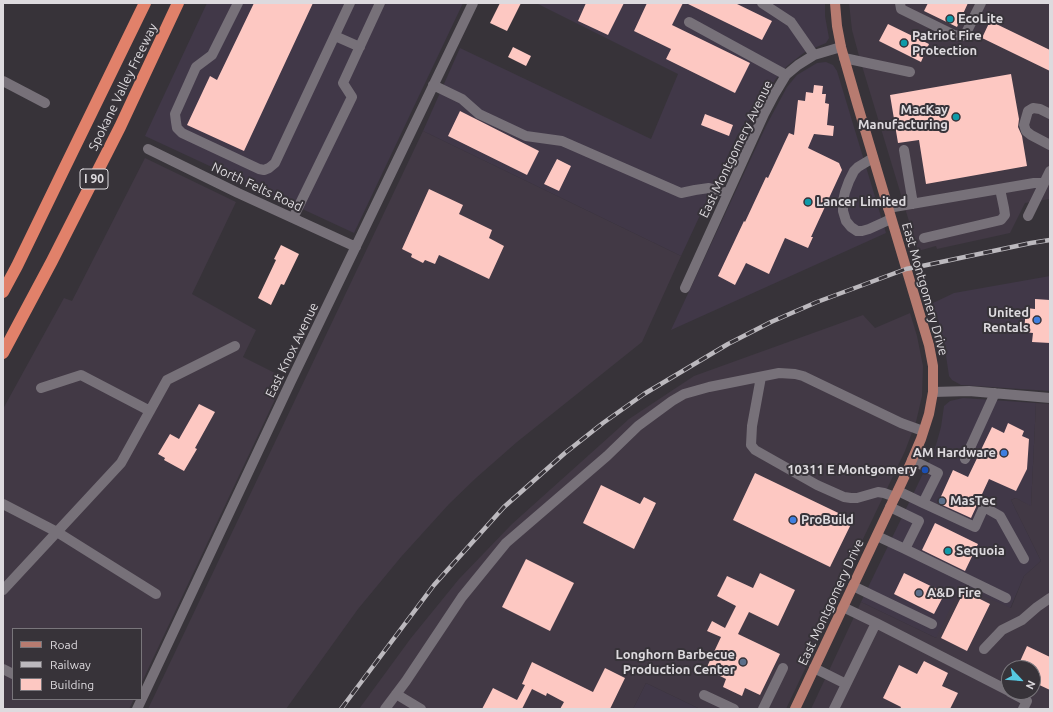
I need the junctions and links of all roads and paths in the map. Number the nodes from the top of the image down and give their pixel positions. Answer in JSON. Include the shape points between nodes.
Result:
{"nodes":[{"id":1,"x":145,"y":3,"type":"edge"},
{"id":2,"x":178,"y":3,"type":"edge"},
{"id":3,"x":238,"y":3,"type":"edge"},
{"id":4,"x":350,"y":3,"type":"edge"},
{"id":5,"x":380,"y":3,"type":"edge"},
{"id":6,"x":472,"y":3,"type":"edge"},
{"id":7,"x":762,"y":3,"type":"edge"},
{"id":8,"x":835,"y":3,"type":"edge"},
{"id":9,"x":981,"y":3,"type":"edge"},
{"id":10,"x":900,"y":6,"type":"edge"},
{"id":11,"x":777,"y":7,"type":"edge"},
{"id":12,"x":689,"y":22,"type":"dead end"},
{"id":13,"x":335,"y":36,"type":"junction"},
{"id":14,"x":360,"y":47,"type":"junction"},
{"id":15,"x":841,"y":47,"type":"junction"},
{"id":16,"x":814,"y":55,"type":"junction"},
{"id":17,"x":844,"y":58,"type":"junction"},
{"id":18,"x":910,"y":72,"type":"dead end"},
{"id":19,"x":786,"y":75,"type":"junction"},
{"id":20,"x":3,"y":81,"type":"edge"},
{"id":21,"x":433,"y":85,"type":"junction"},
{"id":22,"x":45,"y":103,"type":"dead end"},
{"id":23,"x":1050,"y":114,"type":"edge"},
{"id":24,"x":1050,"y":145,"type":"edge"},
{"id":25,"x":148,"y":149,"type":"dead end"},
{"id":26,"x":904,"y":150,"type":"dead end"},
{"id":27,"x":873,"y":158,"type":"junction"},
{"id":28,"x":1050,"y":171,"type":"edge"},
{"id":29,"x":1044,"y":183,"type":"junction"},
{"id":30,"x":1000,"y":189,"type":"junction"},
{"id":31,"x":728,"y":193,"type":"junction"},
{"id":32,"x":913,"y":204,"type":"junction"},
{"id":33,"x":888,"y":208,"type":"junction"},
{"id":34,"x":1028,"y":216,"type":"dead end"},
{"id":35,"x":294,"y":218,"type":"junction"},
{"id":36,"x":891,"y":219,"type":"junction"},
{"id":37,"x":924,"y":238,"type":"dead end"},
{"id":38,"x":356,"y":247,"type":"junction"},
{"id":39,"x":685,"y":288,"type":"dead end"},
{"id":40,"x":3,"y":292,"type":"edge"},
{"id":41,"x":235,"y":346,"type":"dead end"},
{"id":42,"x":3,"y":353,"type":"edge"},
{"id":43,"x":761,"y":377,"type":"junction"},
{"id":44,"x":41,"y":388,"type":"dead end"},
{"id":45,"x":933,"y":392,"type":"junction"},
{"id":46,"x":995,"y":393,"type":"junction"},
{"id":47,"x":1050,"y":398,"type":"edge"},
{"id":48,"x":150,"y":411,"type":"junction"},
{"id":49,"x":923,"y":431,"type":"junction"},
{"id":50,"x":965,"y":459,"type":"dead end"},
{"id":51,"x":912,"y":460,"type":"junction"},
{"id":52,"x":894,"y":498,"type":"junction"},
{"id":53,"x":923,"y":503,"type":"junction"},
{"id":54,"x":3,"y":504,"type":"edge"},
{"id":55,"x":57,"y":532,"type":"junction"},
{"id":56,"x":877,"y":536,"type":"junction"},
{"id":57,"x":905,"y":549,"type":"junction"},
{"id":58,"x":1024,"y":560,"type":"dead end"},
{"id":59,"x":853,"y":586,"type":"junction"},
{"id":60,"x":3,"y":590,"type":"edge"},
{"id":61,"x":156,"y":594,"type":"dead end"},
{"id":62,"x":1006,"y":598,"type":"dead end"},
{"id":63,"x":1050,"y":598,"type":"edge"},
{"id":64,"x":843,"y":607,"type":"junction"},
{"id":65,"x":876,"y":623,"type":"junction"},
{"id":66,"x":932,"y":624,"type":"dead end"},
{"id":67,"x":984,"y":649,"type":"dead end"},
{"id":68,"x":783,"y":668,"type":"dead end"},
{"id":69,"x":814,"y":668,"type":"junction"},
{"id":70,"x":3,"y":669,"type":"edge"},
{"id":71,"x":12,"y":674,"type":"edge"},
{"id":72,"x":846,"y":684,"type":"junction"},
{"id":73,"x":1001,"y":687,"type":"edge"},
{"id":74,"x":396,"y":694,"type":"junction"},
{"id":75,"x":704,"y":695,"type":"dead end"},
{"id":76,"x":142,"y":698,"type":"edge"},
{"id":77,"x":1025,"y":700,"type":"edge"},
{"id":78,"x":385,"y":709,"type":"edge"},
{"id":79,"x":421,"y":709,"type":"edge"},
{"id":80,"x":734,"y":709,"type":"edge"},
{"id":81,"x":763,"y":709,"type":"edge"},
{"id":82,"x":795,"y":709,"type":"edge"},
{"id":83,"x":834,"y":709,"type":"edge"},
{"id":84,"x":1023,"y":709,"type":"edge"}],
"edges":[{"from":1,"to":40,"type":"highway","name":"Spokane Valley Freeway","number":"I 90"},
{"from":2,"to":42,"type":"highway","name":"Spokane Valley Freeway","number":"I 90","via":[[117,133]]},
{"from":3,"to":13,"type":"street","via":[[212,55],[196,67],[175,114],[176,122],[182,133],[259,169],[264,170],[274,163]]},
{"from":4,"to":13,"type":"street"},
{"from":5,"to":14,"type":"street"},
{"from":6,"to":21,"type":"street","name":"East Knox Avenue"},
{"from":7,"to":11,"type":"street"},
{"from":8,"to":15,"type":"main road","via":[[836,26]]},
{"from":9,"to":10,"type":"street","via":[[962,36],[931,24]]},
{"from":11,"to":16,"type":"street"},
{"from":12,"to":19,"type":"street"},
{"from":13,"to":14,"type":"street"},
{"from":14,"to":35,"type":"street","via":[[343,83],[352,97]]},
{"from":15,"to":16,"type":"street","name":"East Montgomery Avenue"},
{"from":15,"to":17,"type":"main road","name":"East Montgomery Drive"},
{"from":16,"to":19,"type":"street","name":"East Montgomery Avenue"},
{"from":17,"to":18,"type":"street"},
{"from":17,"to":27,"type":"main road","name":"East Montgomery Drive"},
{"from":19,"to":31,"type":"street","name":"East Montgomery Avenue","via":[[764,114]]},
{"from":20,"to":22,"type":"street"},
{"from":21,"to":31,"type":"street","via":[[462,100],[479,114],[526,136],[562,141],[681,193],[709,188]]},
{"from":21,"to":38,"type":"street","name":"East Knox Avenue"},
{"from":23,"to":24,"type":"street","via":[[1033,108],[1028,112],[1024,125],[1031,135]]},
{"from":25,"to":35,"type":"street","name":"North Felts Road"},
{"from":26,"to":32,"type":"street"},
{"from":27,"to":33,"type":"main road","name":"East Montgomery Drive"},
{"from":27,"to":36,"type":"street","via":[[854,171],[842,202],[843,211],[850,227],[857,231],[869,229]]},
{"from":28,"to":29,"type":"street"},
{"from":29,"to":30,"type":"street"},
{"from":29,"to":34,"type":"street"},
{"from":30,"to":32,"type":"street"},
{"from":30,"to":37,"type":"street","via":[[1005,215],[1001,220]]},
{"from":31,"to":39,"type":"street","name":"East Montgomery Avenue"},
{"from":32,"to":33,"type":"street"},
{"from":33,"to":36,"type":"main road","name":"East Montgomery Drive"},
{"from":35,"to":38,"type":"street","name":"North Felts Road"},
{"from":36,"to":45,"type":"main road","name":"East Montgomery Drive","via":[[929,345],[933,366]]},
{"from":38,"to":76,"type":"street","name":"East Knox Avenue"},
{"from":41,"to":48,"type":"street","via":[[167,380]]},
{"from":43,"to":49,"type":"street","via":[[779,373],[803,376]]},
{"from":43,"to":52,"type":"street","via":[[752,426],[752,445],[755,450],[838,495],[851,498],[878,492]]},
{"from":43,"to":74,"type":"street","via":[[684,394],[638,426],[506,543],[462,596]]},
{"from":44,"to":48,"type":"street","via":[[81,375]]},
{"from":45,"to":46,"type":"street"},
{"from":45,"to":49,"type":"main road","name":"East Montgomery Drive"},
{"from":46,"to":47,"type":"street"},
{"from":46,"to":50,"type":"street"},
{"from":48,"to":55,"type":"street","via":[[121,463]]},
{"from":49,"to":51,"type":"main road","name":"East Montgomery Drive"},
{"from":51,"to":52,"type":"main road","name":"East Montgomery Drive"},
{"from":51,"to":53,"type":"street","via":[[938,473]]},
{"from":52,"to":53,"type":"street"},
{"from":52,"to":56,"type":"main road","name":"East Montgomery Drive"},
{"from":52,"to":57,"type":"street","via":[[919,521]]},
{"from":53,"to":58,"type":"street","via":[[974,527],[984,508],[1000,516]]},
{"from":54,"to":55,"type":"street"},
{"from":55,"to":60,"type":"street"},
{"from":55,"to":61,"type":"street"},
{"from":56,"to":57,"type":"street"},
{"from":56,"to":59,"type":"main road","name":"East Montgomery Drive"},
{"from":57,"to":62,"type":"street"},
{"from":59,"to":64,"type":"main road","name":"East Montgomery Drive"},
{"from":59,"to":66,"type":"street"},
{"from":63,"to":67,"type":"street","via":[[1022,620],[1002,630]]},
{"from":64,"to":65,"type":"street"},
{"from":64,"to":69,"type":"main road","name":"East Montgomery Drive"},
{"from":65,"to":72,"type":"street"},
{"from":65,"to":73,"type":"street"},
{"from":68,"to":81,"type":"street"},
{"from":69,"to":72,"type":"street"},
{"from":69,"to":82,"type":"main road","name":"East Montgomery Drive"},
{"from":70,"to":71,"type":"street"},
{"from":72,"to":83,"type":"street"},
{"from":74,"to":78,"type":"street"},
{"from":74,"to":79,"type":"street"},
{"from":75,"to":80,"type":"street"},
{"from":77,"to":84,"type":"street","via":[[1027,701]]}]}
